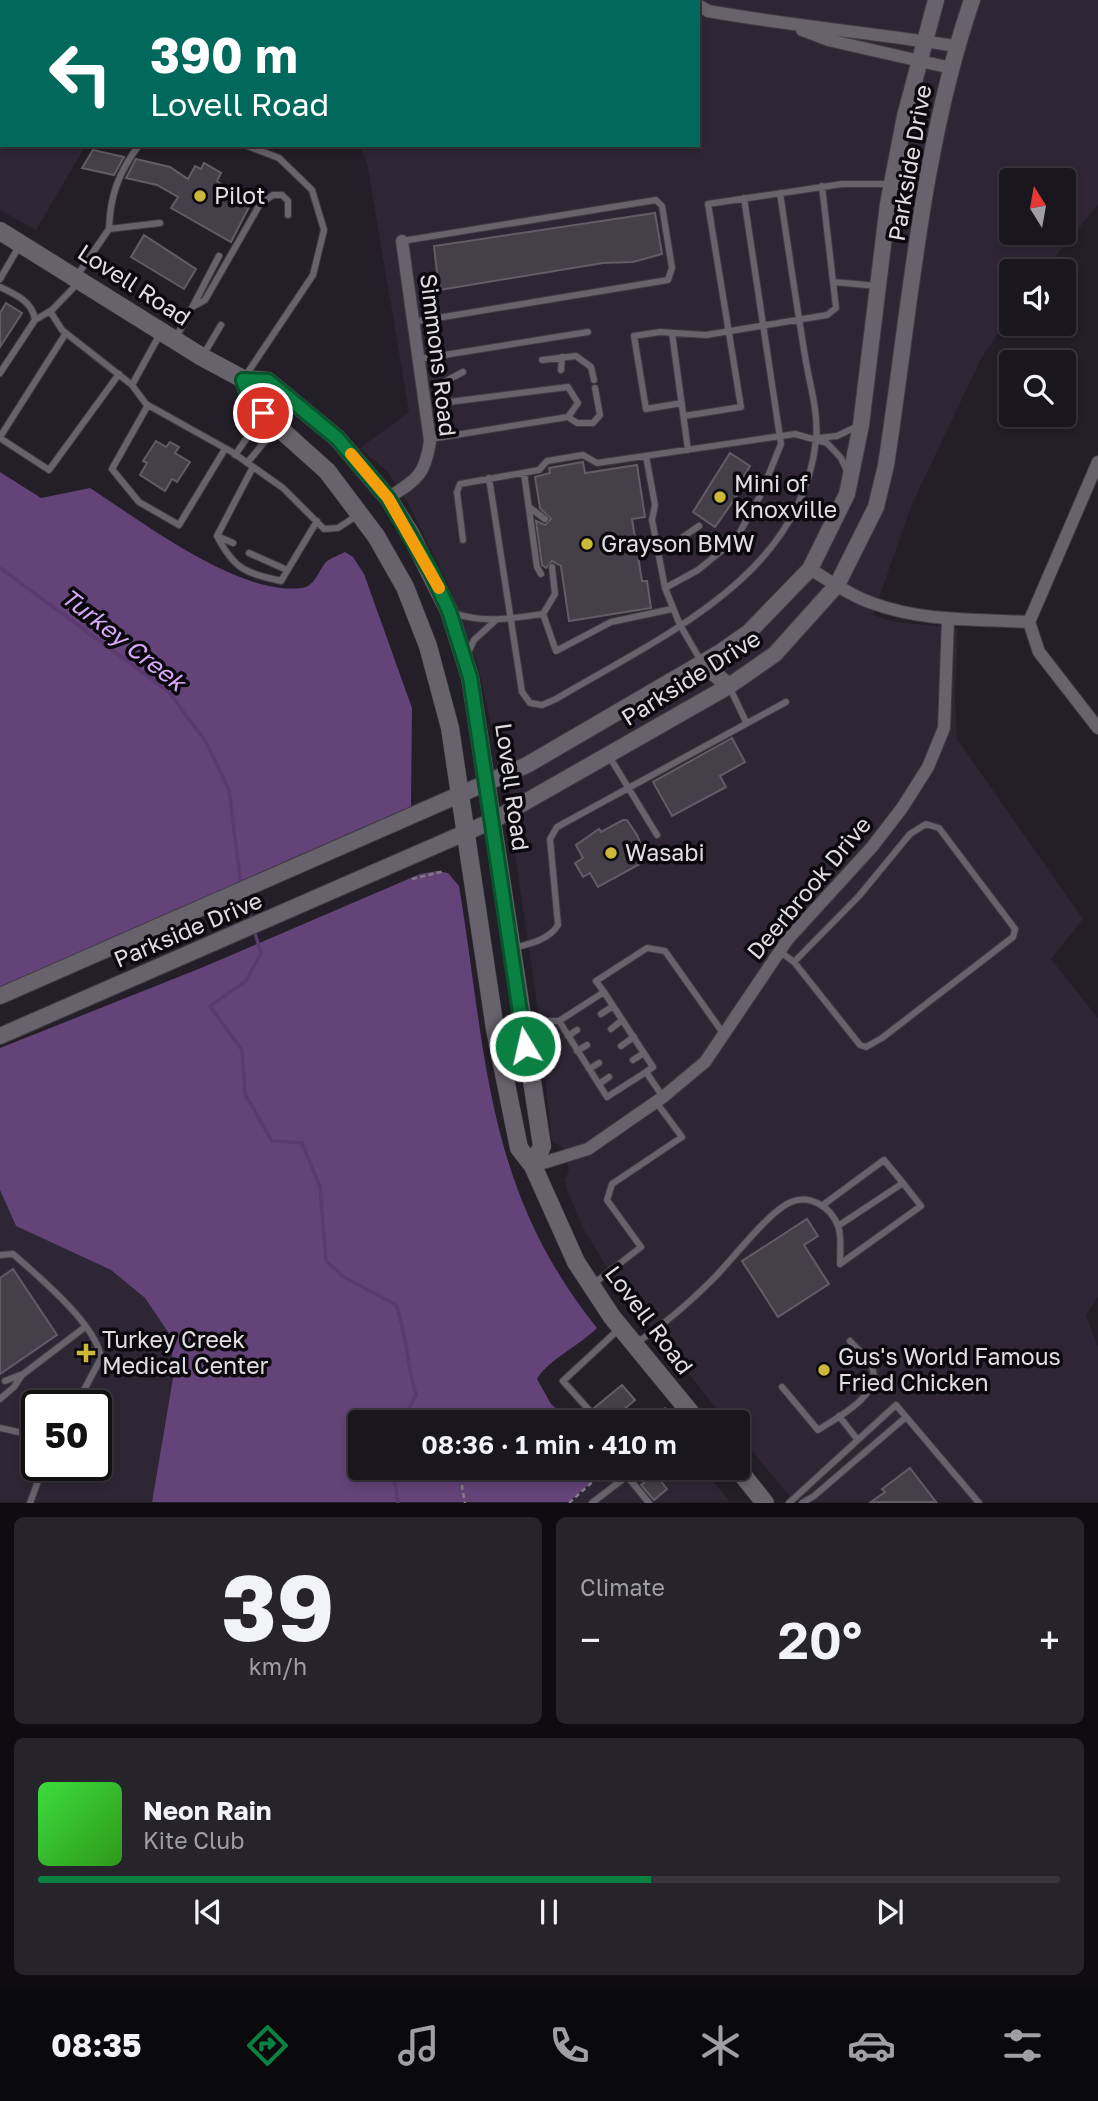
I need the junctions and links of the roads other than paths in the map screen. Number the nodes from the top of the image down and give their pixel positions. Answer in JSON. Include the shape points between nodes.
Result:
{"nodes":[{"id":1,"x":936,"y":0,"type":"edge"},
{"id":2,"x":972,"y":0,"type":"edge"},
{"id":3,"x":700,"y":6,"type":"edge"},
{"id":4,"x":792,"y":26,"type":"junction"},
{"id":5,"x":924,"y":41,"type":"junction"},
{"id":6,"x":956,"y":46,"type":"junction"},
{"id":7,"x":918,"y":61,"type":"junction"},
{"id":8,"x":951,"y":68,"type":"junction"},
{"id":9,"x":137,"y":147,"type":"edge"},
{"id":10,"x":250,"y":147,"type":"edge"},
{"id":11,"x":892,"y":184,"type":"junction"},
{"id":12,"x":822,"y":187,"type":"junction"},
{"id":13,"x":780,"y":192,"type":"junction"},
{"id":14,"x":744,"y":198,"type":"junction"},
{"id":15,"x":288,"y":215,"type":"dead end"},
{"id":16,"x":160,"y":223,"type":"dead end"},
{"id":17,"x":109,"y":229,"type":"junction"},
{"id":18,"x":0,"y":231,"type":"edge"},
{"id":19,"x":402,"y":241,"type":"joint"},
{"id":20,"x":21,"y":244,"type":"junction"},
{"id":21,"x":219,"y":256,"type":"dead end"},
{"id":22,"x":79,"y":278,"type":"junction"},
{"id":23,"x":0,"y":279,"type":"edge"},
{"id":24,"x":834,"y":282,"type":"junction"},
{"id":25,"x":878,"y":286,"type":"junction"},
{"id":26,"x":0,"y":287,"type":"edge"},
{"id":27,"x":196,"y":305,"type":"junction"},
{"id":28,"x":50,"y":311,"type":"junction"},
{"id":29,"x":35,"y":320,"type":"junction"},
{"id":30,"x":799,"y":320,"type":"junction"},
{"id":31,"x":413,"y":322,"type":"junction"},
{"id":32,"x":221,"y":325,"type":"dead end"},
{"id":33,"x":765,"y":326,"type":"junction"},
{"id":34,"x":729,"y":331,"type":"junction"},
{"id":35,"x":588,"y":332,"type":"dead end"},
{"id":36,"x":66,"y":333,"type":"junction"},
{"id":37,"x":672,"y":333,"type":"junction"},
{"id":38,"x":168,"y":336,"type":"junction"},
{"id":39,"x":562,"y":357,"type":"junction"},
{"id":40,"x":202,"y":358,"type":"junction"},
{"id":41,"x":418,"y":359,"type":"junction"},
{"id":42,"x":542,"y":360,"type":"dead end"},
{"id":43,"x":463,"y":372,"type":"dead end"},
{"id":44,"x":0,"y":373,"type":"edge"},
{"id":45,"x":119,"y":374,"type":"junction"},
{"id":46,"x":243,"y":380,"type":"junction"},
{"id":47,"x":594,"y":380,"type":"dead end"},
{"id":48,"x":132,"y":384,"type":"junction"},
{"id":49,"x":559,"y":387,"type":"junction"},
{"id":50,"x":595,"y":388,"type":"dead end"},
{"id":51,"x":682,"y":403,"type":"junction"},
{"id":52,"x":148,"y":405,"type":"junction"},
{"id":53,"x":263,"y":413,"type":"junction"},
{"id":54,"x":684,"y":416,"type":"junction"},
{"id":55,"x":568,"y":417,"type":"junction"},
{"id":56,"x":278,"y":425,"type":"junction"},
{"id":57,"x":861,"y":425,"type":"junction"},
{"id":58,"x":781,"y":436,"type":"junction"},
{"id":59,"x":0,"y":438,"type":"edge"},
{"id":60,"x":430,"y":439,"type":"junction"},
{"id":61,"x":817,"y":439,"type":"junction"},
{"id":62,"x":225,"y":449,"type":"junction"},
{"id":63,"x":688,"y":450,"type":"junction"},
{"id":64,"x":235,"y":455,"type":"junction"},
{"id":65,"x":646,"y":456,"type":"junction"},
{"id":66,"x":1098,"y":462,"type":"edge"},
{"id":67,"x":250,"y":465,"type":"junction"},
{"id":68,"x":524,"y":473,"type":"junction"},
{"id":69,"x":489,"y":478,"type":"junction"},
{"id":70,"x":849,"y":482,"type":"junction"},
{"id":71,"x":388,"y":498,"type":"junction"},
{"id":72,"x":529,"y":507,"type":"junction"},
{"id":73,"x":360,"y":514,"type":"junction"},
{"id":74,"x":545,"y":520,"type":"dead end"},
{"id":75,"x":317,"y":521,"type":"junction"},
{"id":76,"x":699,"y":526,"type":"dead end"},
{"id":77,"x":217,"y":536,"type":"junction"},
{"id":78,"x":463,"y":540,"type":"dead end"},
{"id":79,"x":233,"y":543,"type":"dead end"},
{"id":80,"x":657,"y":548,"type":"junction"},
{"id":81,"x":249,"y":553,"type":"dead end"},
{"id":82,"x":552,"y":568,"type":"dead end"},
{"id":83,"x":810,"y":569,"type":"junction"},
{"id":84,"x":287,"y":570,"type":"junction"},
{"id":85,"x":541,"y":574,"type":"dead end"},
{"id":86,"x":837,"y":585,"type":"junction"},
{"id":87,"x":665,"y":588,"type":"junction"},
{"id":88,"x":672,"y":609,"type":"junction"},
{"id":89,"x":449,"y":611,"type":"junction"},
{"id":90,"x":543,"y":614,"type":"junction"},
{"id":91,"x":510,"y":618,"type":"junction"},
{"id":92,"x":948,"y":619,"type":"junction"},
{"id":93,"x":496,"y":620,"type":"junction"},
{"id":94,"x":1029,"y":622,"type":"junction"},
{"id":95,"x":680,"y":625,"type":"junction"},
{"id":96,"x":466,"y":662,"type":"junction"},
{"id":97,"x":702,"y":663,"type":"junction"},
{"id":98,"x":729,"y":686,"type":"junction"},
{"id":99,"x":786,"y":702,"type":"dead end"},
{"id":100,"x":746,"y":722,"type":"junction"},
{"id":101,"x":1098,"y":728,"type":"edge"},
{"id":102,"x":609,"y":756,"type":"junction"},
{"id":103,"x":487,"y":784,"type":"junction"},
{"id":104,"x":629,"y":788,"type":"junction"},
{"id":105,"x":461,"y":796,"type":"junction"},
{"id":106,"x":492,"y":821,"type":"junction"},
{"id":107,"x":466,"y":832,"type":"junction"},
{"id":108,"x":657,"y":835,"type":"dead end"},
{"id":109,"x":511,"y":949,"type":"junction"},
{"id":110,"x":779,"y":951,"type":"junction"},
{"id":111,"x":794,"y":962,"type":"junction"},
{"id":112,"x":604,"y":992,"type":"junction"},
{"id":113,"x":0,"y":996,"type":"edge"},
{"id":114,"x":613,"y":1006,"type":"junction"},
{"id":115,"x":601,"y":1014,"type":"dead end"},
{"id":116,"x":622,"y":1020,"type":"junction"},
{"id":117,"x":521,"y":1021,"type":"junction"},
{"id":118,"x":559,"y":1021,"type":"junction"},
{"id":119,"x":611,"y":1029,"type":"dead end"},
{"id":120,"x":577,"y":1030,"type":"dead end"},
{"id":121,"x":724,"y":1035,"type":"junction"},
{"id":122,"x":0,"y":1036,"type":"edge"},
{"id":123,"x":568,"y":1036,"type":"junction"},
{"id":124,"x":634,"y":1037,"type":"junction"},
{"id":125,"x":587,"y":1045,"type":"dead end"},
{"id":126,"x":621,"y":1046,"type":"dead end"},
{"id":127,"x":578,"y":1051,"type":"junction"},
{"id":128,"x":644,"y":1053,"type":"junction"},
{"id":129,"x":634,"y":1060,"type":"dead end"},
{"id":130,"x":598,"y":1063,"type":"dead end"},
{"id":131,"x":589,"y":1069,"type":"junction"},
{"id":132,"x":646,"y":1072,"type":"junction"},
{"id":133,"x":609,"y":1077,"type":"dead end"},
{"id":134,"x":599,"y":1084,"type":"junction"},
{"id":135,"x":660,"y":1100,"type":"junction"},
{"id":136,"x":533,"y":1166,"type":"junction"},
{"id":137,"x":903,"y":1183,"type":"junction"},
{"id":138,"x":823,"y":1205,"type":"junction"},
{"id":139,"x":838,"y":1226,"type":"junction"},
{"id":140,"x":0,"y":1255,"type":"edge"},
{"id":141,"x":591,"y":1286,"type":"junction"},
{"id":142,"x":85,"y":1327,"type":"junction"},
{"id":143,"x":621,"y":1328,"type":"junction"},
{"id":144,"x":850,"y":1341,"type":"dead end"},
{"id":145,"x":634,"y":1344,"type":"junction"},
{"id":146,"x":22,"y":1375,"type":"junction"},
{"id":147,"x":5,"y":1381,"type":"dead end"},
{"id":148,"x":782,"y":1387,"type":"dead end"},
{"id":149,"x":84,"y":1390,"type":"edge"},
{"id":150,"x":0,"y":1399,"type":"edge"},
{"id":151,"x":589,"y":1410,"type":"dead end"},
{"id":152,"x":688,"y":1410,"type":"edge"},
{"id":153,"x":839,"y":1416,"type":"junction"},
{"id":154,"x":906,"y":1417,"type":"junction"},
{"id":155,"x":0,"y":1428,"type":"edge"},
{"id":156,"x":21,"y":1433,"type":"edge"},
{"id":157,"x":857,"y":1439,"type":"junction"},
{"id":158,"x":747,"y":1480,"type":"edge"},
{"id":159,"x":38,"y":1481,"type":"edge"},
{"id":160,"x":30,"y":1503,"type":"edge"},
{"id":161,"x":592,"y":1503,"type":"edge"},
{"id":162,"x":649,"y":1503,"type":"edge"},
{"id":163,"x":765,"y":1503,"type":"edge"},
{"id":164,"x":789,"y":1503,"type":"edge"},
{"id":165,"x":802,"y":1503,"type":"edge"},
{"id":166,"x":979,"y":1503,"type":"edge"}],
"edges":[{"from":1,"to":5,"type":"street","name":"Parkside Drive"},
{"from":2,"to":6,"type":"street","name":"Parkside Drive"},
{"from":3,"to":4,"type":"street"},
{"from":4,"to":5,"type":"street","via":[[830,26]]},
{"from":4,"to":7,"type":"street","via":[[828,40]]},
{"from":5,"to":6,"type":"street"},
{"from":5,"to":7,"type":"street","name":"Parkside Drive"},
{"from":6,"to":8,"type":"street","name":"Parkside Drive"},
{"from":7,"to":8,"type":"street"},
{"from":7,"to":11,"type":"street","name":"Parkside Drive"},
{"from":8,"to":86,"type":"street","name":"Parkside Drive","via":[[924,207],[886,465],[867,527]]},
{"from":9,"to":17,"type":"lane","via":[[122,167],[110,202]]},
{"from":10,"to":46,"type":"lane","via":[[279,159],[312,190],[324,230],[313,275]]},
{"from":11,"to":12,"type":"lane"},
{"from":11,"to":25,"type":"street","name":"Parkside Drive"},
{"from":12,"to":13,"type":"lane"},
{"from":12,"to":24,"type":"lane"},
{"from":13,"to":14,"type":"lane"},
{"from":13,"to":30,"type":"lane"},
{"from":14,"to":33,"type":"lane"},
{"from":14,"to":34,"type":"lane","via":[[708,204]]},
{"from":15,"to":27,"type":"lane","via":[[288,201],[282,195],[260,204],[205,300]]},
{"from":16,"to":17,"type":"lane"},
{"from":17,"to":22,"type":"lane"},
{"from":18,"to":20,"type":"main road","name":"Lovell Road"},
{"from":19,"to":31,"type":"street","name":"Simmons Road"},
{"from":19,"to":31,"type":"lane","via":[[656,200],[662,206],[672,268],[668,280]]},
{"from":20,"to":22,"type":"main road","name":"Lovell Road"},
{"from":20,"to":23,"type":"lane"},
{"from":21,"to":27,"type":"lane"},
{"from":22,"to":28,"type":"lane"},
{"from":22,"to":38,"type":"main road","name":"Lovell Road"},
{"from":24,"to":25,"type":"lane"},
{"from":24,"to":30,"type":"lane","via":[[834,311]]},
{"from":25,"to":57,"type":"street","name":"Parkside Drive"},
{"from":26,"to":29,"type":"lane","via":[[21,298]]},
{"from":27,"to":38,"type":"lane"},
{"from":28,"to":29,"type":"lane"},
{"from":28,"to":36,"type":"lane"},
{"from":29,"to":44,"type":"lane"},
{"from":30,"to":33,"type":"lane"},
{"from":30,"to":61,"type":"lane"},
{"from":31,"to":41,"type":"street","name":"Simmons Road"},
{"from":32,"to":40,"type":"lane"},
{"from":33,"to":34,"type":"lane"},
{"from":33,"to":58,"type":"lane"},
{"from":34,"to":37,"type":"lane"},
{"from":34,"to":54,"type":"lane","via":[[741,407]]},
{"from":35,"to":41,"type":"lane"},
{"from":36,"to":45,"type":"lane"},
{"from":36,"to":59,"type":"lane"},
{"from":37,"to":51,"type":"lane"},
{"from":37,"to":51,"type":"lane","via":[[634,336],[646,408]]},
{"from":38,"to":40,"type":"main road","name":"Lovell Road"},
{"from":38,"to":48,"type":"lane"},
{"from":39,"to":42,"type":"lane"},
{"from":39,"to":47,"type":"lane","via":[[585,360]]},
{"from":39,"to":49,"type":"lane"},
{"from":40,"to":46,"type":"main road","name":"Lovell Road"},
{"from":41,"to":60,"type":"street","name":"Simmons Road"},
{"from":43,"to":49,"type":"lane","via":[[444,382],[444,398],[449,402]]},
{"from":45,"to":48,"type":"lane"},
{"from":45,"to":59,"type":"lane","via":[[49,470]]},
{"from":46,"to":53,"type":"main road","name":"Lovell Road","via":[[251,403]]},
{"from":46,"to":71,"type":"main road","name":"Lovell Road","via":[[268,381],[288,395],[337,438]]},
{"from":48,"to":52,"type":"lane"},
{"from":49,"to":55,"type":"lane","via":[[568,387],[578,397]]},
{"from":50,"to":55,"type":"lane","via":[[598,420],[577,423]]},
{"from":51,"to":54,"type":"lane"},
{"from":52,"to":62,"type":"lane"},
{"from":52,"to":62,"type":"lane","via":[[112,468],[139,502],[179,525]]},
{"from":53,"to":56,"type":"main road","name":"Lovell Road"},
{"from":53,"to":64,"type":"lane"},
{"from":54,"to":63,"type":"lane"},
{"from":55,"to":60,"type":"lane"},
{"from":56,"to":67,"type":"lane"},
{"from":56,"to":73,"type":"main road","name":"Lovell Road","via":[[327,471]]},
{"from":57,"to":61,"type":"lane"},
{"from":57,"to":70,"type":"street","name":"Parkside Drive"},
{"from":58,"to":61,"type":"lane"},
{"from":58,"to":63,"type":"lane"},
{"from":58,"to":87,"type":"lane","via":[[760,496],[736,538],[698,570]]},
{"from":60,"to":71,"type":"street","name":"Simmons Road","via":[[421,473]]},
{"from":61,"to":70,"type":"lane","via":[[841,457]]},
{"from":61,"to":95,"type":"lane","via":[[788,526],[758,565]]},
{"from":62,"to":64,"type":"lane"},
{"from":63,"to":65,"type":"lane"},
{"from":64,"to":67,"type":"lane"},
{"from":65,"to":68,"type":"lane","via":[[597,463],[583,455],[547,461],[539,470]]},
{"from":65,"to":80,"type":"lane"},
{"from":66,"to":94,"type":"street"},
{"from":67,"to":75,"type":"lane","via":[[283,488]]},
{"from":67,"to":77,"type":"lane"},
{"from":68,"to":69,"type":"lane"},
{"from":68,"to":72,"type":"lane"},
{"from":69,"to":78,"type":"lane","via":[[460,484]]},
{"from":69,"to":91,"type":"lane"},
{"from":70,"to":83,"type":"street","name":"Parkside Drive"},
{"from":71,"to":73,"type":"main road"},
{"from":71,"to":89,"type":"main road","name":"Lovell Road"},
{"from":72,"to":74,"type":"lane"},
{"from":72,"to":85,"type":"lane"},
{"from":73,"to":75,"type":"lane","via":[[332,529],[324,529]]},
{"from":73,"to":105,"type":"main road","name":"Lovell Road","via":[[392,562],[418,619],[450,727]]},
{"from":75,"to":84,"type":"lane"},
{"from":76,"to":80,"type":"lane"},
{"from":77,"to":79,"type":"lane"},
{"from":77,"to":84,"type":"lane","via":[[230,561],[258,576],[281,581]]},
{"from":80,"to":87,"type":"lane"},
{"from":81,"to":84,"type":"lane"},
{"from":82,"to":90,"type":"lane","via":[[555,594]]},
{"from":83,"to":86,"type":"street"},
{"from":83,"to":97,"type":"street","name":"Parkside Drive","via":[[749,632]]},
{"from":86,"to":92,"type":"street","via":[[871,603]]},
{"from":86,"to":98,"type":"street","name":"Parkside Drive","via":[[775,654]]},
{"from":87,"to":88,"type":"lane"},
{"from":88,"to":90,"type":"lane","via":[[611,622],[556,651]]},
{"from":88,"to":95,"type":"lane"},
{"from":89,"to":93,"type":"lane"},
{"from":89,"to":96,"type":"main road","name":"Lovell Road"},
{"from":90,"to":91,"type":"lane"},
{"from":91,"to":93,"type":"lane"},
{"from":91,"to":95,"type":"lane","via":[[524,698],[542,705]]},
{"from":92,"to":94,"type":"street"},
{"from":92,"to":110,"type":"street","name":"Deerbrook Drive","via":[[944,728],[928,767],[872,847]]},
{"from":93,"to":96,"type":"lane","via":[[474,640]]},
{"from":94,"to":101,"type":"street","via":[[1038,652]]},
{"from":95,"to":97,"type":"lane"},
{"from":96,"to":103,"type":"main road","name":"Lovell Road"},
{"from":97,"to":98,"type":"street"},
{"from":97,"to":103,"type":"street","name":"Parkside Drive"},
{"from":98,"to":100,"type":"lane"},
{"from":98,"to":102,"type":"street","name":"Parkside Drive"},
{"from":99,"to":100,"type":"lane"},
{"from":100,"to":104,"type":"lane"},
{"from":102,"to":104,"type":"lane"},
{"from":102,"to":106,"type":"street","name":"Parkside Drive"},
{"from":103,"to":105,"type":"street","name":"Parkside Drive"},
{"from":103,"to":106,"type":"main road","name":"Lovell Road"},
{"from":104,"to":108,"type":"lane"},
{"from":104,"to":109,"type":"lane","via":[[552,832],[558,925],[546,937]]},
{"from":105,"to":107,"type":"main road","name":"Lovell Road"},
{"from":105,"to":113,"type":"street","name":"Parkside Drive"},
{"from":106,"to":107,"type":"street","name":"Parkside Drive"},
{"from":106,"to":109,"type":"main road","name":"Lovell Road"},
{"from":107,"to":122,"type":"street","name":"Parkside Drive"},
{"from":107,"to":136,"type":"main road","name":"Lovell Road","via":[[519,1148]]},
{"from":109,"to":117,"type":"main road","name":"Lovell Road"},
{"from":110,"to":111,"type":"lane"},
{"from":110,"to":121,"type":"street","name":"Deerbrook Drive"},
{"from":111,"to":111,"type":"lane","via":[[866,1047],[1002,946],[1015,929],[939,828],[926,824],[910,834],[859,896]]},
{"from":112,"to":114,"type":"lane"},
{"from":112,"to":118,"type":"lane"},
{"from":112,"to":121,"type":"lane","via":[[596,981],[647,948],[665,951]]},
{"from":114,"to":115,"type":"lane"},
{"from":114,"to":116,"type":"lane"},
{"from":116,"to":119,"type":"lane"},
{"from":116,"to":124,"type":"lane"},
{"from":117,"to":118,"type":"lane"},
{"from":117,"to":136,"type":"main road","name":"Lovell Road","via":[[542,1146]]},
{"from":118,"to":123,"type":"lane"},
{"from":120,"to":123,"type":"lane"},
{"from":121,"to":135,"type":"street","name":"Deerbrook Drive","via":[[705,1062]]},
{"from":123,"to":127,"type":"lane"},
{"from":124,"to":126,"type":"lane"},
{"from":124,"to":128,"type":"lane"},
{"from":125,"to":127,"type":"lane"},
{"from":127,"to":131,"type":"lane"},
{"from":128,"to":129,"type":"lane"},
{"from":128,"to":132,"type":"lane","via":[[653,1067]]},
{"from":130,"to":131,"type":"lane"},
{"from":131,"to":134,"type":"lane"},
{"from":132,"to":134,"type":"lane","via":[[607,1097]]},
{"from":132,"to":135,"type":"lane"},
{"from":133,"to":134,"type":"lane"},
{"from":135,"to":136,"type":"street","name":"Deerbrook Drive","via":[[588,1149]]},
{"from":135,"to":141,"type":"lane","via":[[682,1137],[612,1184],[607,1200],[641,1247]]},
{"from":136,"to":141,"type":"main road","name":"Lovell Road","via":[[566,1243]]},
{"from":137,"to":138,"type":"lane","via":[[884,1160]]},
{"from":137,"to":139,"type":"lane"},
{"from":137,"to":139,"type":"lane","via":[[921,1206],[840,1264]]},
{"from":138,"to":139,"type":"lane"},
{"from":138,"to":145,"type":"lane","via":[[791,1201],[775,1212],[713,1280]]},
{"from":140,"to":142,"type":"lane","via":[[13,1254]]},
{"from":141,"to":143,"type":"main road","name":"Lovell Road"},
{"from":142,"to":146,"type":"lane"},
{"from":142,"to":149,"type":"lane","via":[[96,1338],[101,1358]]},
{"from":143,"to":145,"type":"main road","name":"Lovell Road"},
{"from":143,"to":151,"type":"lane","via":[[563,1381]]},
{"from":144,"to":153,"type":"lane","via":[[872,1366],[873,1379],[865,1396]]},
{"from":145,"to":152,"type":"main road","name":"Lovell Road"},
{"from":146,"to":147,"type":"lane"},
{"from":146,"to":150,"type":"lane"},
{"from":148,"to":153,"type":"lane","via":[[818,1430]]},
{"from":153,"to":157,"type":"lane"},
{"from":154,"to":157,"type":"lane","via":[[896,1405]]},
{"from":154,"to":165,"type":"lane"},
{"from":154,"to":166,"type":"lane"},
{"from":155,"to":156,"type":"lane"},
{"from":157,"to":164,"type":"lane"},
{"from":158,"to":163,"type":"main road"},
{"from":159,"to":160,"type":"lane"},
{"from":161,"to":162,"type":"lane","via":[[627,1476]]}]}
